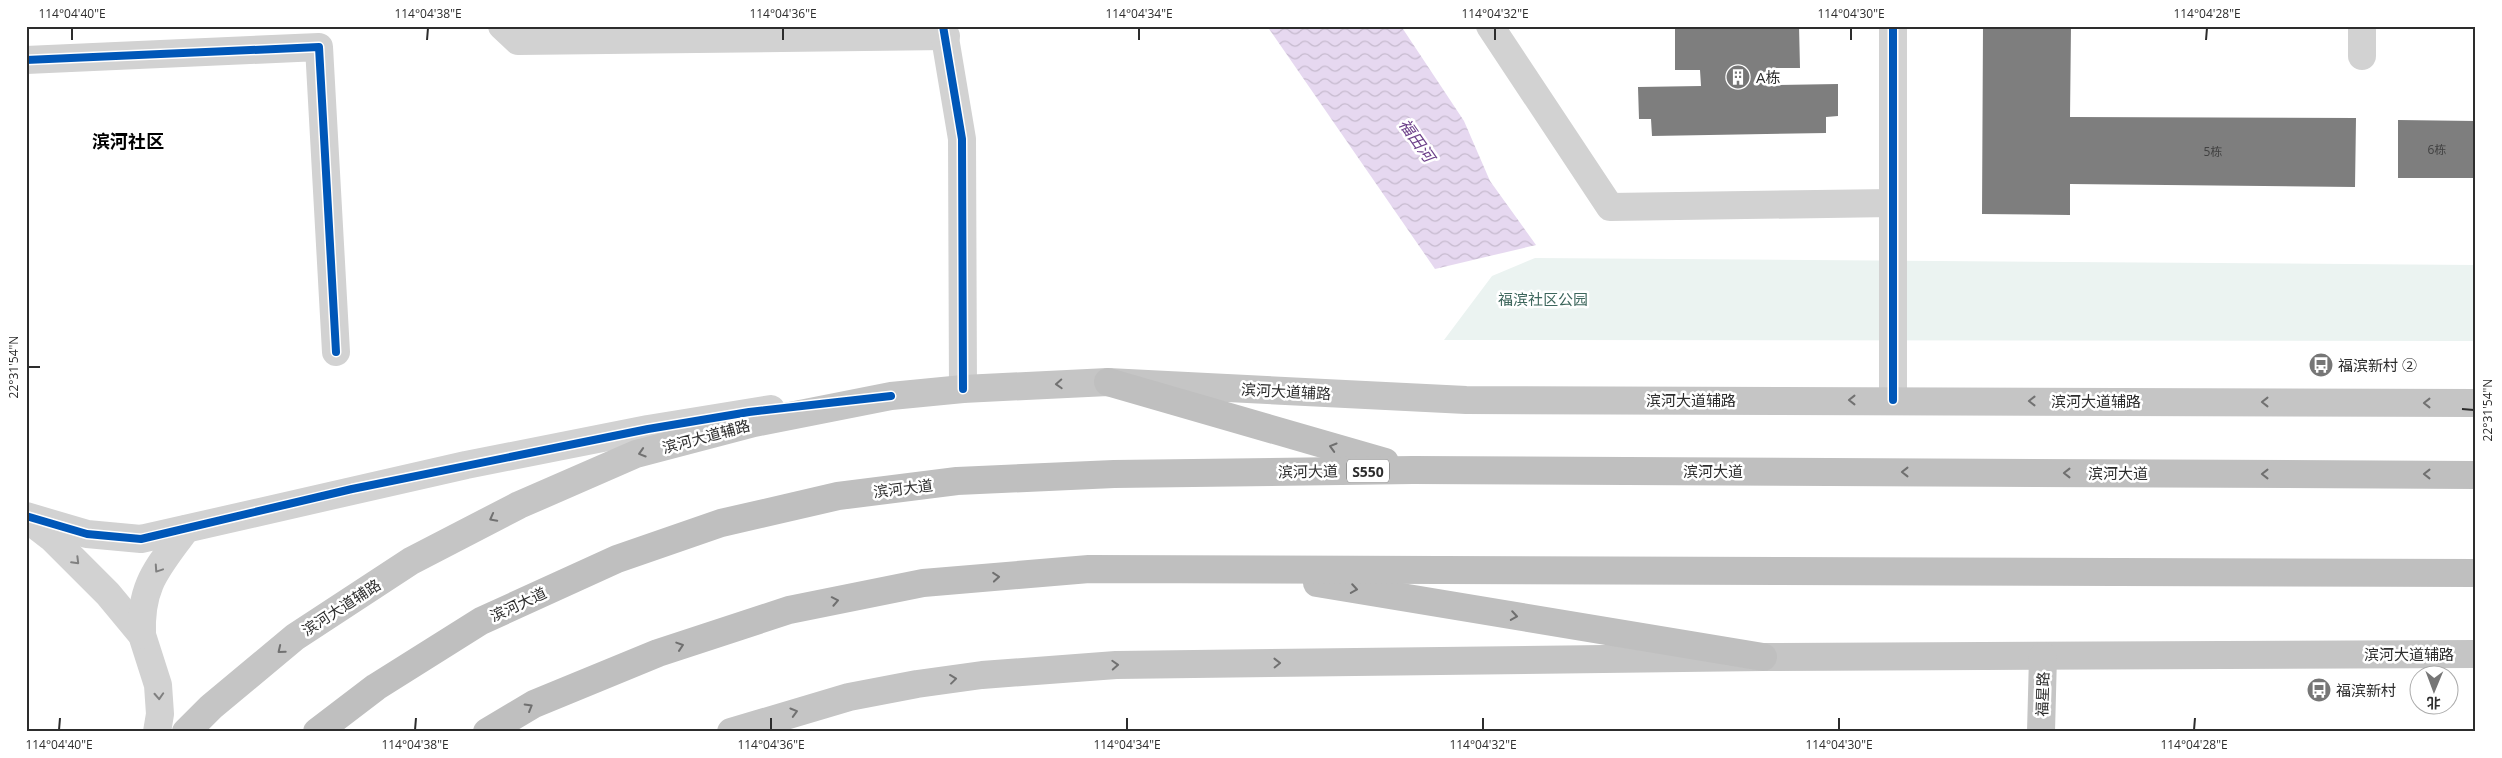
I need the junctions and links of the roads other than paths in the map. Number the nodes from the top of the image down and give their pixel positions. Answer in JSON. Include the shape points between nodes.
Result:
{"nodes":[{"id":1,"x":502,"y":26,"type":"edge"},
{"id":2,"x":1490,"y":26,"type":"edge"},
{"id":3,"x":1892,"y":26,"type":"edge"},
{"id":4,"x":2362,"y":26,"type":"edge"},
{"id":5,"x":945,"y":31,"type":"edge"},
{"id":6,"x":2362,"y":56,"type":"dead end"},
{"id":7,"x":26,"y":60,"type":"edge"},
{"id":8,"x":1893,"y":203,"type":"junction"},
{"id":9,"x":336,"y":352,"type":"dead end"},
{"id":10,"x":1108,"y":382,"type":"junction"},
{"id":11,"x":963,"y":389,"type":"junction"},
{"id":12,"x":891,"y":396,"type":"junction"},
{"id":13,"x":1893,"y":400,"type":"junction"},
{"id":14,"x":2476,"y":403,"type":"edge"},
{"id":15,"x":1413,"y":470,"type":"junction"},
{"id":16,"x":2476,"y":475,"type":"edge"},
{"id":17,"x":26,"y":517,"type":"edge"},
{"id":18,"x":186,"y":529,"type":"junction"},
{"id":19,"x":1237,"y":570,"type":"junction"},
{"id":20,"x":2476,"y":573,"type":"edge"},
{"id":21,"x":142,"y":635,"type":"junction"},
{"id":22,"x":2476,"y":654,"type":"edge"},
{"id":23,"x":2043,"y":656,"type":"junction"},
{"id":24,"x":1763,"y":657,"type":"junction"},
{"id":25,"x":157,"y":732,"type":"edge"},
{"id":26,"x":186,"y":732,"type":"edge"},
{"id":27,"x":317,"y":732,"type":"edge"},
{"id":28,"x":487,"y":732,"type":"edge"},
{"id":29,"x":731,"y":732,"type":"edge"},
{"id":30,"x":2041,"y":732,"type":"edge"}],
"edges":[{"from":1,"to":5,"type":"street","via":[[518,41]]},
{"from":2,"to":8,"type":"street","via":[[1610,207]]},
{"from":3,"to":8,"type":"street"},
{"from":4,"to":6,"type":"street"},
{"from":5,"to":11,"type":"street","via":[[962,139]]},
{"from":7,"to":9,"type":"street","via":[[319,47]]},
{"from":8,"to":13,"type":"street"},
{"from":10,"to":11,"type":"main road","name":"滨河大道辅路","one_way":true},
{"from":13,"to":10,"type":"main road","name":"滨河大道辅路","one_way":true,"via":[[1466,400]]},
{"from":15,"to":10,"type":"highway","one_way":true},
{"from":11,"to":12,"type":"main road","name":"滨河大道辅路"},
{"from":12,"to":18,"type":"street","via":[[749,412],[648,429],[352,489]]},
{"from":12,"to":26,"type":"main road","name":"滨河大道辅路","one_way":true,"via":[[754,423],[636,454],[519,505],[411,561],[295,637]]},
{"from":14,"to":13,"type":"main road","name":"滨河大道辅路","one_way":true},
{"from":16,"to":15,"type":"highway","name":"滨河大道","number":"S550","one_way":true},
{"from":15,"to":27,"type":"highway","name":"滨河大道","number":"S550","via":[[1114,474],[956,481],[838,496],[721,523],[617,559],[481,621],[376,687]]},
{"from":17,"to":18,"type":"street","via":[[108,537],[142,539]]},
{"from":17,"to":21,"type":"street","one_way":true,"via":[[102,588]]},
{"from":18,"to":21,"type":"street","one_way":true,"via":[[144,593]]},
{"from":19,"to":20,"type":"highway"},
{"from":19,"to":24,"type":"highway","one_way":true},
{"from":28,"to":19,"type":"highway","one_way":true,"via":[[534,704],[658,653],[789,610],[923,584],[1090,569]]},
{"from":21,"to":25,"type":"street","one_way":true,"via":[[158,684],[160,714]]},
{"from":22,"to":23,"type":"main road","name":"滨河大道辅路"},
{"from":23,"to":24,"type":"main road","name":"滨河大道辅路"},
{"from":23,"to":30,"type":"main road","name":"福星路"},
{"from":29,"to":24,"type":"main road","name":"滨河大道辅路","one_way":true,"via":[[849,697],[917,684],[1044,670],[1116,665]]}]}
